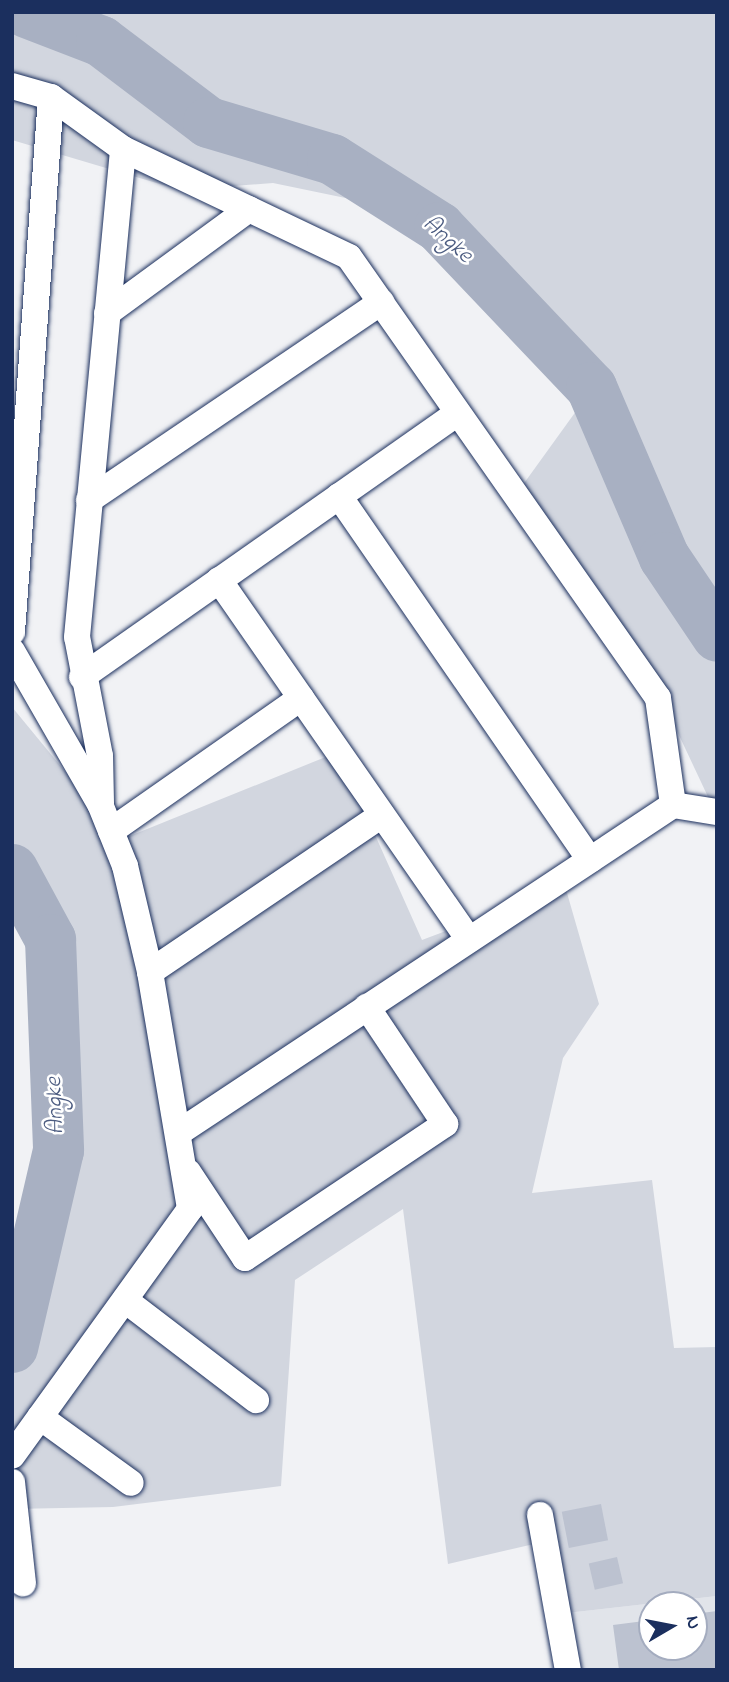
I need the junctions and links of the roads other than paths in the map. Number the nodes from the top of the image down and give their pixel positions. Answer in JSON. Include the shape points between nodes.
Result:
{"nodes":[{"id":1,"x":12,"y":86,"type":"edge"},
{"id":2,"x":51,"y":97,"type":"junction"},
{"id":3,"x":123,"y":149,"type":"junction"},
{"id":4,"x":249,"y":209,"type":"junction"},
{"id":5,"x":381,"y":302,"type":"junction"},
{"id":6,"x":107,"y":313,"type":"junction"},
{"id":7,"x":458,"y":413,"type":"junction"},
{"id":8,"x":339,"y":496,"type":"junction"},
{"id":9,"x":89,"y":500,"type":"junction"},
{"id":10,"x":219,"y":580,"type":"junction"},
{"id":11,"x":12,"y":632,"type":"edge"},
{"id":12,"x":12,"y":651,"type":"edge"},
{"id":13,"x":82,"y":677,"type":"junction"},
{"id":14,"x":301,"y":698,"type":"junction"},
{"id":15,"x":100,"y":804,"type":"junction"},
{"id":16,"x":673,"y":805,"type":"junction"},
{"id":17,"x":717,"y":812,"type":"edge"},
{"id":18,"x":382,"y":815,"type":"junction"},
{"id":19,"x":111,"y":831,"type":"junction"},
{"id":20,"x":590,"y":860,"type":"junction"},
{"id":21,"x":469,"y":940,"type":"junction"},
{"id":22,"x":150,"y":972,"type":"junction"},
{"id":23,"x":367,"y":1007,"type":"junction"},
{"id":24,"x":178,"y":1133,"type":"junction"},
{"id":25,"x":183,"y":1164,"type":"junction"},
{"id":26,"x":125,"y":1300,"type":"junction"},
{"id":27,"x":256,"y":1400,"type":"dead end"},
{"id":28,"x":40,"y":1417,"type":"junction"},
{"id":29,"x":12,"y":1456,"type":"edge"},
{"id":30,"x":12,"y":1482,"type":"edge"},
{"id":31,"x":131,"y":1483,"type":"dead end"},
{"id":32,"x":540,"y":1515,"type":"dead end"},
{"id":33,"x":23,"y":1583,"type":"dead end"},
{"id":34,"x":568,"y":1670,"type":"edge"}],
"edges":[{"from":1,"to":2,"type":"street"},
{"from":2,"to":3,"type":"street"},
{"from":2,"to":11,"type":"street"},
{"from":3,"to":4,"type":"street"},
{"from":3,"to":6,"type":"street"},
{"from":4,"to":5,"type":"street","via":[[349,257]]},
{"from":4,"to":6,"type":"street"},
{"from":5,"to":7,"type":"street"},
{"from":5,"to":9,"type":"street"},
{"from":6,"to":9,"type":"street"},
{"from":7,"to":8,"type":"street"},
{"from":7,"to":16,"type":"street","via":[[658,698]]},
{"from":8,"to":10,"type":"street"},
{"from":8,"to":20,"type":"street"},
{"from":9,"to":13,"type":"street","via":[[77,637]]},
{"from":10,"to":13,"type":"street"},
{"from":10,"to":14,"type":"street"},
{"from":12,"to":15,"type":"street"},
{"from":13,"to":15,"type":"street","via":[[100,756],[104,793]]},
{"from":14,"to":18,"type":"street"},
{"from":14,"to":19,"type":"street"},
{"from":15,"to":19,"type":"street"},
{"from":16,"to":17,"type":"street"},
{"from":16,"to":20,"type":"street"},
{"from":18,"to":21,"type":"street"},
{"from":18,"to":22,"type":"street"},
{"from":19,"to":22,"type":"street","via":[[137,906]]},
{"from":20,"to":21,"type":"street"},
{"from":21,"to":23,"type":"street"},
{"from":22,"to":24,"type":"street"},
{"from":23,"to":24,"type":"street"},
{"from":23,"to":25,"type":"street","via":[[445,1124],[245,1258]]},
{"from":24,"to":25,"type":"street"},
{"from":25,"to":26,"type":"street","via":[[190,1209]]},
{"from":26,"to":27,"type":"street"},
{"from":26,"to":28,"type":"street"},
{"from":28,"to":29,"type":"street"},
{"from":28,"to":31,"type":"street"},
{"from":30,"to":33,"type":"street"},
{"from":32,"to":34,"type":"street"}]}
